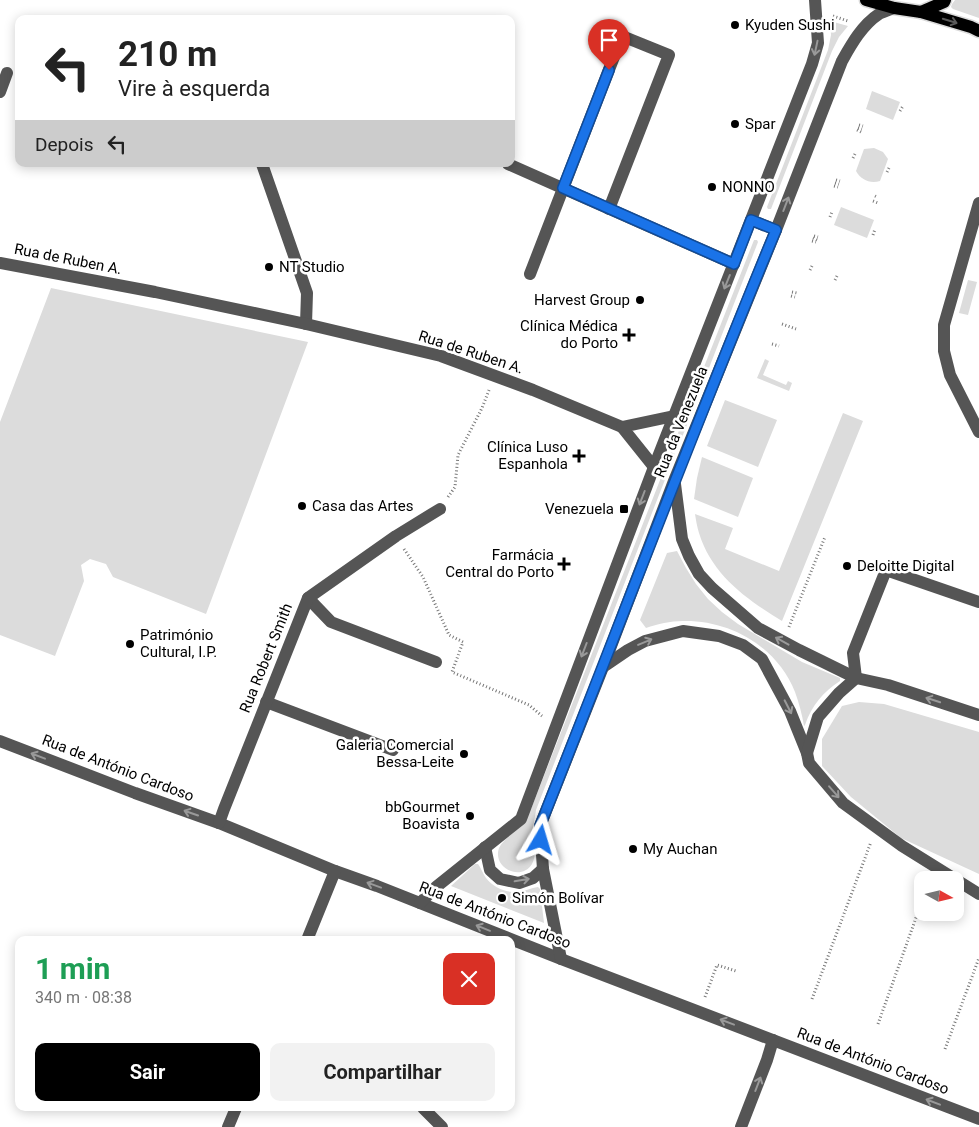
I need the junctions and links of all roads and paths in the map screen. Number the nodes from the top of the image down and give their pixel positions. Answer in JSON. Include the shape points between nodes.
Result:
{"nodes":[{"id":1,"x":815,"y":0,"type":"edge"},
{"id":2,"x":866,"y":0,"type":"edge"},
{"id":3,"x":945,"y":0,"type":"edge"},
{"id":4,"x":894,"y":8,"type":"junction"},
{"id":5,"x":921,"y":12,"type":"junction"},
{"id":6,"x":825,"y":14,"type":"dead end"},
{"id":7,"x":854,"y":22,"type":"dead end"},
{"id":8,"x":979,"y":31,"type":"edge"},
{"id":9,"x":7,"y":73,"type":"dead end"},
{"id":10,"x":0,"y":92,"type":"edge"},
{"id":11,"x":903,"y":106,"type":"dead end"},
{"id":12,"x":900,"y":111,"type":"dead end"},
{"id":13,"x":263,"y":167,"type":"edge"},
{"id":14,"x":515,"y":167,"type":"edge"},
{"id":15,"x":563,"y":188,"type":"junction"},
{"id":16,"x":873,"y":202,"type":"dead end"},
{"id":17,"x":979,"y":203,"type":"edge"},
{"id":18,"x":878,"y":204,"type":"dead end"},
{"id":19,"x":609,"y":209,"type":"junction"},
{"id":20,"x":832,"y":212,"type":"dead end"},
{"id":21,"x":830,"y":217,"type":"dead end"},
{"id":22,"x":751,"y":220,"type":"junction"},
{"id":23,"x":875,"y":229,"type":"dead end"},
{"id":24,"x":776,"y":230,"type":"junction"},
{"id":25,"x":873,"y":235,"type":"dead end"},
{"id":26,"x":0,"y":263,"type":"edge"},
{"id":27,"x":734,"y":264,"type":"junction"},
{"id":28,"x":530,"y":274,"type":"dead end"},
{"id":29,"x":306,"y":324,"type":"junction"},
{"id":30,"x":782,"y":324,"type":"dead end"},
{"id":31,"x":796,"y":329,"type":"dead end"},
{"id":32,"x":772,"y":344,"type":"dead end"},
{"id":33,"x":779,"y":346,"type":"dead end"},
{"id":34,"x":494,"y":376,"type":"junction"},
{"id":35,"x":674,"y":416,"type":"junction"},
{"id":36,"x":622,"y":427,"type":"junction"},
{"id":37,"x":979,"y":432,"type":"edge"},
{"id":38,"x":654,"y":467,"type":"junction"},
{"id":39,"x":674,"y":481,"type":"junction"},
{"id":40,"x":440,"y":509,"type":"joint"},
{"id":41,"x":396,"y":536,"type":"junction"},
{"id":42,"x":825,"y":537,"type":"dead end"},
{"id":43,"x":308,"y":598,"type":"junction"},
{"id":44,"x":979,"y":602,"type":"edge"},
{"id":45,"x":783,"y":642,"type":"junction"},
{"id":46,"x":436,"y":662,"type":"dead end"},
{"id":47,"x":603,"y":667,"type":"junction"},
{"id":48,"x":856,"y":678,"type":"junction"},
{"id":49,"x":266,"y":702,"type":"junction"},
{"id":50,"x":979,"y":715,"type":"edge"},
{"id":51,"x":555,"y":727,"type":"junction"},
{"id":52,"x":0,"y":741,"type":"edge"},
{"id":53,"x":393,"y":750,"type":"dead end"},
{"id":54,"x":807,"y":753,"type":"junction"},
{"id":55,"x":219,"y":823,"type":"junction"},
{"id":56,"x":877,"y":828,"type":"junction"},
{"id":57,"x":485,"y":847,"type":"junction"},
{"id":58,"x":543,"y":869,"type":"junction"},
{"id":59,"x":335,"y":871,"type":"junction"},
{"id":60,"x":979,"y":894,"type":"edge"},
{"id":61,"x":420,"y":903,"type":"junction"},
{"id":62,"x":915,"y":921,"type":"edge"},
{"id":63,"x":309,"y":936,"type":"edge"},
{"id":64,"x":505,"y":936,"type":"edge"},
{"id":65,"x":515,"y":940,"type":"edge"},
{"id":66,"x":561,"y":958,"type":"junction"},
{"id":67,"x":979,"y":958,"type":"edge"},
{"id":68,"x":736,"y":971,"type":"dead end"},
{"id":69,"x":812,"y":1000,"type":"dead end"},
{"id":70,"x":699,"y":1012,"type":"junction"},
{"id":71,"x":878,"y":1024,"type":"dead end"},
{"id":72,"x":773,"y":1040,"type":"junction"},
{"id":73,"x":945,"y":1049,"type":"dead end"},
{"id":74,"x":235,"y":1111,"type":"edge"},
{"id":75,"x":426,"y":1111,"type":"edge"},
{"id":76,"x":979,"y":1119,"type":"edge"},
{"id":77,"x":228,"y":1127,"type":"edge"},
{"id":78,"x":442,"y":1127,"type":"edge"},
{"id":79,"x":741,"y":1127,"type":"edge"}],
"edges":[{"from":1,"to":22,"type":"street","name":"Rua da Venezuela","one_way":true,"via":[[818,43],[812,64]]},
{"from":2,"to":4,"type":"main road"},
{"from":3,"to":5,"type":"main road"},
{"from":4,"to":5,"type":"main road"},
{"from":24,"to":4,"type":"street","name":"Rua da Venezuela","one_way":true,"via":[[842,61],[865,26],[879,14]]},
{"from":5,"to":8,"type":"main road","one_way":true},
{"from":6,"to":7,"type":"path"},
{"from":9,"to":10,"type":"street"},
{"from":11,"to":12,"type":"path"},
{"from":13,"to":29,"type":"street","via":[[307,293]]},
{"from":14,"to":15,"type":"street"},
{"from":15,"to":19,"type":"street"},
{"from":15,"to":19,"type":"street","via":[[622,36],[669,55]]},
{"from":15,"to":28,"type":"street"},
{"from":16,"to":18,"type":"path"},
{"from":17,"to":37,"type":"street","via":[[944,325],[944,351],[950,375]]},
{"from":19,"to":27,"type":"street"},
{"from":20,"to":21,"type":"path"},
{"from":22,"to":24,"type":"street"},
{"from":22,"to":27,"type":"street","name":"Rua da Venezuela"},
{"from":23,"to":25,"type":"path"},
{"from":24,"to":39,"type":"street","name":"Rua da Venezuela"},
{"from":26,"to":29,"type":"street","name":"Rua de Ruben A."},
{"from":27,"to":35,"type":"street","name":"Rua da Venezuela","one_way":true},
{"from":29,"to":34,"type":"street","name":"Rua de Ruben A.","via":[[441,356]]},
{"from":30,"to":31,"type":"path"},
{"from":32,"to":33,"type":"path"},
{"from":34,"to":36,"type":"street","name":"Rua de Ruben A."},
{"from":34,"to":40,"type":"path","via":[[458,455],[455,487]]},
{"from":35,"to":36,"type":"street"},
{"from":35,"to":38,"type":"street","name":"Rua da Venezuela"},
{"from":36,"to":38,"type":"street","name":"Rua de Ruben A."},
{"from":38,"to":51,"type":"street","name":"Rua da Venezuela","one_way":true},
{"from":45,"to":39,"type":"street","one_way":true,"via":[[758,628],[699,574],[682,539]]},
{"from":39,"to":47,"type":"street","name":"Rua da Venezuela"},
{"from":40,"to":41,"type":"street","name":"Rua Robert Smith"},
{"from":41,"to":43,"type":"street","name":"Rua Robert Smith"},
{"from":41,"to":51,"type":"path","via":[[422,577],[449,635],[463,642],[452,672],[529,705]]},
{"from":42,"to":45,"type":"path"},
{"from":43,"to":46,"type":"street","via":[[331,622]]},
{"from":43,"to":49,"type":"street","name":"Rua Robert Smith"},
{"from":44,"to":48,"type":"street","via":[[886,570],[853,653]]},
{"from":45,"to":48,"type":"street"},
{"from":47,"to":54,"type":"street","one_way":true,"via":[[645,640],[683,630],[719,636],[743,645],[762,660],[790,711]]},
{"from":47,"to":58,"type":"street","name":"Rua da Venezuela","via":[[540,826]]},
{"from":50,"to":48,"type":"street","one_way":true,"via":[[888,685]]},
{"from":48,"to":54,"type":"street","via":[[818,717]]},
{"from":49,"to":53,"type":"street"},
{"from":49,"to":55,"type":"street","name":"Rua Robert Smith"},
{"from":51,"to":57,"type":"street","name":"Rua da Venezuela","via":[[521,819]]},
{"from":55,"to":52,"type":"street","name":"Rua de António Cardoso","one_way":true},
{"from":54,"to":56,"type":"street","one_way":true,"via":[[809,763],[843,802]]},
{"from":55,"to":59,"type":"street","name":"Rua de António Cardoso"},
{"from":56,"to":60,"type":"street"},
{"from":56,"to":69,"type":"path"},
{"from":57,"to":58,"type":"street","one_way":true,"via":[[490,870],[500,879],[519,883],[533,878]]},
{"from":57,"to":61,"type":"street","name":"Rua da Venezuela"},
{"from":58,"to":66,"type":"street","name":"Rua da Venezuela"},
{"from":61,"to":59,"type":"street","name":"Rua de António Cardoso","one_way":true},
{"from":59,"to":63,"type":"street"},
{"from":64,"to":61,"type":"street","name":"Rua de António Cardoso","one_way":true},
{"from":62,"to":71,"type":"path"},
{"from":66,"to":65,"type":"street","name":"Rua de António Cardoso","one_way":true},
{"from":66,"to":70,"type":"street","name":"Rua de António Cardoso"},
{"from":67,"to":73,"type":"path"},
{"from":68,"to":70,"type":"path","via":[[717,965]]},
{"from":72,"to":70,"type":"street","name":"Rua de António Cardoso","one_way":true},
{"from":76,"to":72,"type":"street","name":"Rua de António Cardoso","one_way":true},
{"from":79,"to":72,"type":"street","one_way":true},
{"from":74,"to":77,"type":"street"},
{"from":75,"to":78,"type":"street"}]}
